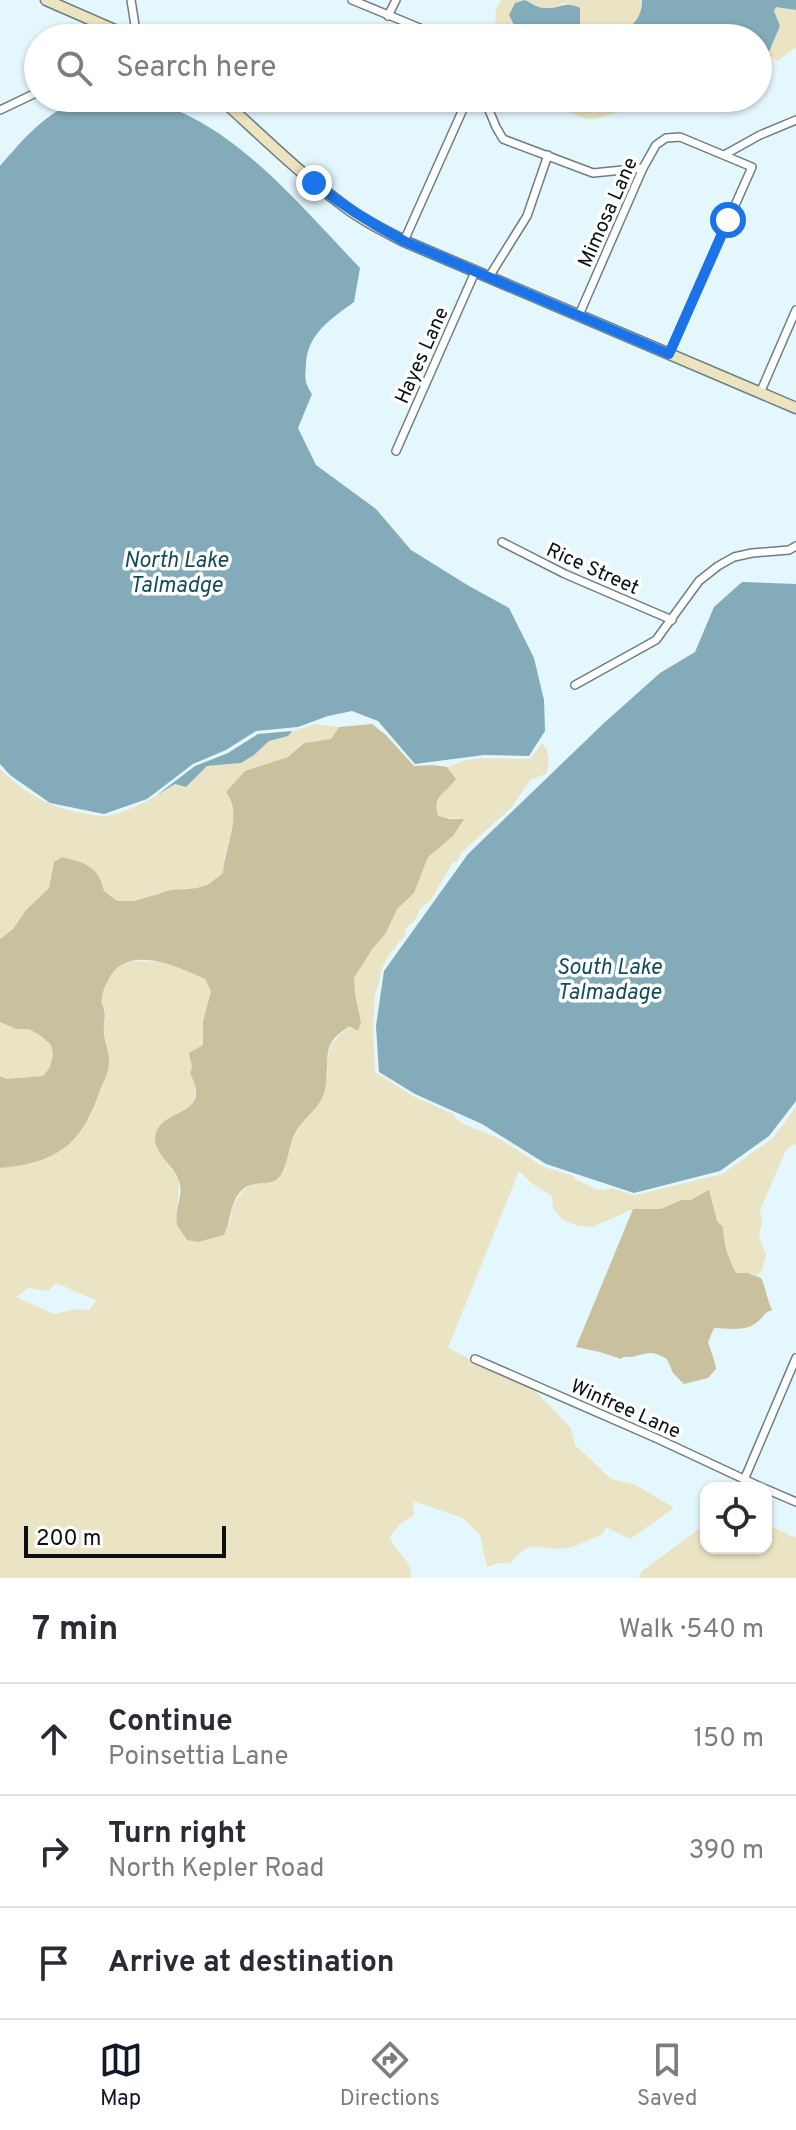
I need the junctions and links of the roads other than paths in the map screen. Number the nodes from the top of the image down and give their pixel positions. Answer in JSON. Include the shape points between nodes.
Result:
{"nodes":[{"id":1,"x":46,"y":0,"type":"edge"},
{"id":2,"x":131,"y":0,"type":"edge"},
{"id":3,"x":352,"y":0,"type":"edge"},
{"id":4,"x":396,"y":0,"type":"edge"},
{"id":5,"x":388,"y":16,"type":"junction"},
{"id":6,"x":102,"y":24,"type":"edge"},
{"id":7,"x":134,"y":24,"type":"edge"},
{"id":8,"x":408,"y":24,"type":"edge"},
{"id":9,"x":24,"y":99,"type":"edge"},
{"id":10,"x":0,"y":110,"type":"edge"},
{"id":11,"x":236,"y":112,"type":"edge"},
{"id":12,"x":462,"y":112,"type":"edge"},
{"id":13,"x":490,"y":112,"type":"edge"},
{"id":14,"x":796,"y":120,"type":"edge"},
{"id":15,"x":548,"y":155,"type":"junction"},
{"id":16,"x":724,"y":155,"type":"junction"},
{"id":17,"x":643,"y":168,"type":"junction"},
{"id":18,"x":404,"y":241,"type":"junction"},
{"id":19,"x":475,"y":272,"type":"junction"},
{"id":20,"x":489,"y":277,"type":"junction"},
{"id":21,"x":796,"y":310,"type":"edge"},
{"id":22,"x":579,"y":315,"type":"junction"},
{"id":23,"x":669,"y":354,"type":"junction"},
{"id":24,"x":760,"y":393,"type":"junction"},
{"id":25,"x":796,"y":408,"type":"edge"},
{"id":26,"x":396,"y":451,"type":"dead end"},
{"id":27,"x":502,"y":542,"type":"dead end"},
{"id":28,"x":796,"y":546,"type":"edge"},
{"id":29,"x":672,"y":620,"type":"junction"},
{"id":30,"x":575,"y":685,"type":"dead end"},
{"id":31,"x":796,"y":1358,"type":"edge"},
{"id":32,"x":475,"y":1359,"type":"dead end"},
{"id":33,"x":744,"y":1480,"type":"junction"},
{"id":34,"x":748,"y":1482,"type":"edge"},
{"id":35,"x":772,"y":1492,"type":"edge"},
{"id":36,"x":796,"y":1502,"type":"edge"}],
"edges":[{"from":1,"to":6,"type":"main road"},
{"from":2,"to":7,"type":"street"},
{"from":3,"to":5,"type":"street"},
{"from":4,"to":5,"type":"street"},
{"from":5,"to":8,"type":"street"},
{"from":9,"to":10,"type":"street"},
{"from":11,"to":18,"type":"main road","via":[[339,203]]},
{"from":12,"to":18,"type":"street"},
{"from":13,"to":15,"type":"street","via":[[503,139]]},
{"from":14,"to":16,"type":"street"},
{"from":15,"to":17,"type":"street","via":[[593,173]]},
{"from":15,"to":20,"type":"street","via":[[527,216]]},
{"from":16,"to":17,"type":"street","name":"Mimosa Lane","via":[[680,137],[666,138]]},
{"from":16,"to":23,"type":"street","via":[[752,167]]},
{"from":17,"to":22,"type":"street","name":"Mimosa Lane"},
{"from":18,"to":19,"type":"main road"},
{"from":19,"to":20,"type":"main road"},
{"from":19,"to":26,"type":"street","name":"Hayes Lane"},
{"from":20,"to":22,"type":"main road"},
{"from":21,"to":24,"type":"street"},
{"from":22,"to":23,"type":"main road"},
{"from":23,"to":24,"type":"main road"},
{"from":24,"to":25,"type":"main road"},
{"from":27,"to":29,"type":"street","name":"Rice Street"},
{"from":28,"to":29,"type":"street","via":[[734,557],[718,566],[699,581]]},
{"from":29,"to":30,"type":"street","via":[[656,640]]},
{"from":31,"to":33,"type":"street"},
{"from":32,"to":33,"type":"street","name":"Winfree Lane"},
{"from":33,"to":34,"type":"street","name":"Winfree Lane"},
{"from":35,"to":36,"type":"street","name":"Winfree Lane"}]}
